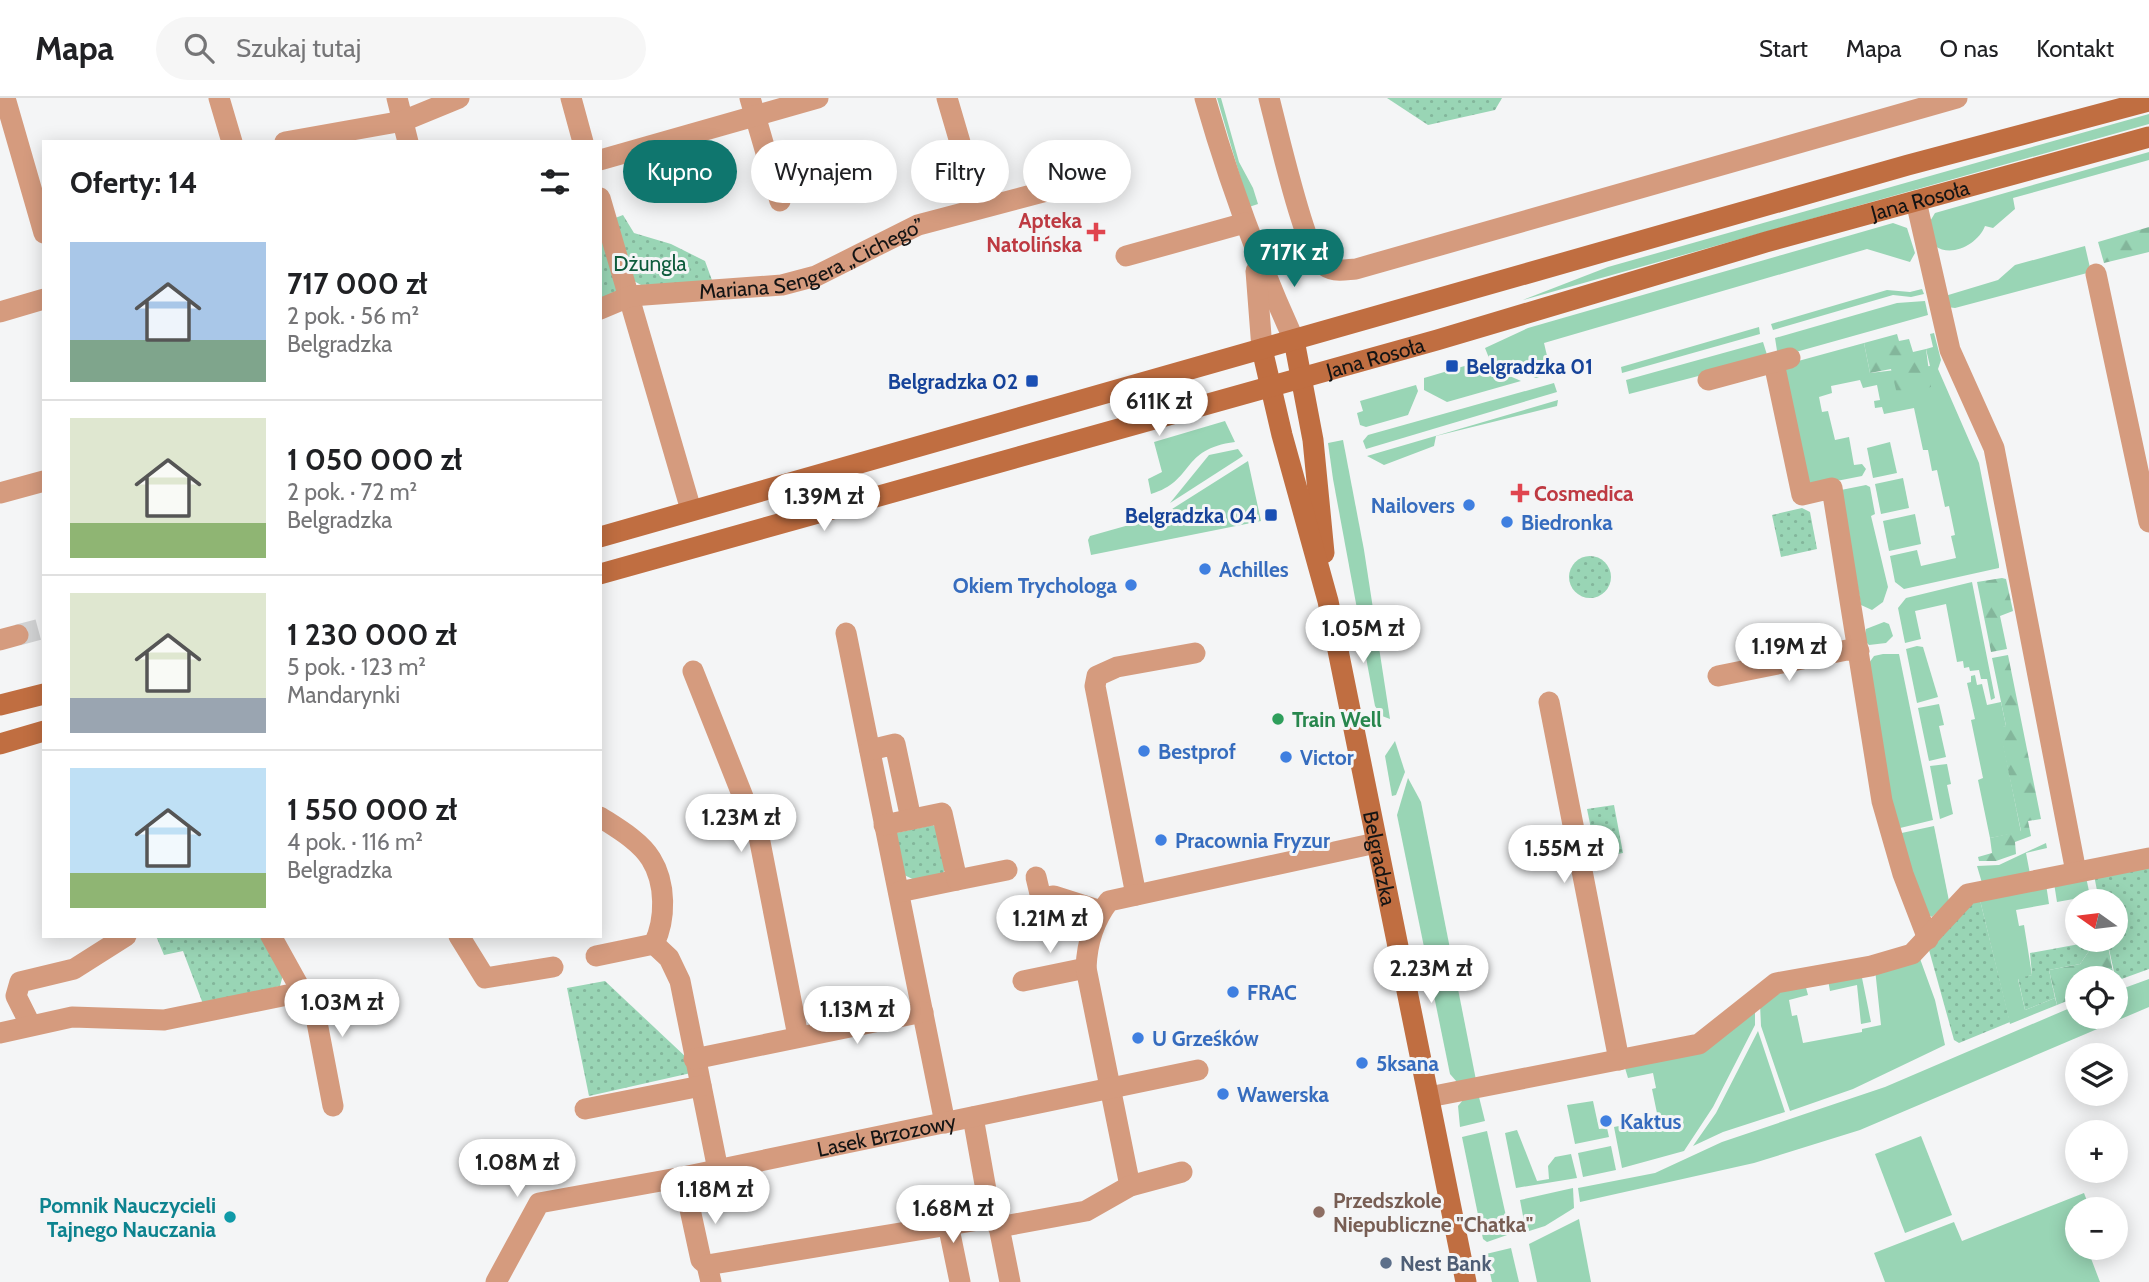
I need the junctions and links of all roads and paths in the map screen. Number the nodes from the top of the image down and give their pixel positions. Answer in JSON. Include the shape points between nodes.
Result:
{"nodes":[{"id":1,"x":5,"y":98,"type":"edge"},
{"id":2,"x":219,"y":98,"type":"edge"},
{"id":3,"x":397,"y":98,"type":"edge"},
{"id":4,"x":459,"y":98,"type":"edge"},
{"id":5,"x":571,"y":98,"type":"edge"},
{"id":6,"x":818,"y":98,"type":"edge"},
{"id":7,"x":947,"y":98,"type":"edge"},
{"id":8,"x":1205,"y":98,"type":"edge"},
{"id":9,"x":1269,"y":98,"type":"edge"},
{"id":10,"x":1957,"y":98,"type":"edge"},
{"id":11,"x":2149,"y":101,"type":"edge"},
{"id":12,"x":753,"y":107,"type":"edge"},
{"id":13,"x":403,"y":121,"type":"junction"},
{"id":14,"x":2149,"y":137,"type":"edge"},
{"id":15,"x":231,"y":140,"type":"edge"},
{"id":16,"x":296,"y":140,"type":"edge"},
{"id":17,"x":408,"y":140,"type":"edge"},
{"id":18,"x":582,"y":140,"type":"edge"},
{"id":19,"x":762,"y":140,"type":"edge"},
{"id":20,"x":602,"y":159,"type":"edge"},
{"id":21,"x":1023,"y":196,"type":"edge"},
{"id":22,"x":1916,"y":201,"type":"junction"},
{"id":23,"x":602,"y":204,"type":"edge"},
{"id":24,"x":979,"y":207,"type":"junction"},
{"id":25,"x":1245,"y":223,"type":"junction"},
{"id":26,"x":42,"y":226,"type":"edge"},
{"id":27,"x":1255,"y":255,"type":"junction"},
{"id":28,"x":1126,"y":256,"type":"dead end"},
{"id":29,"x":2096,"y":274,"type":"dead end"},
{"id":30,"x":631,"y":296,"type":"junction"},
{"id":31,"x":42,"y":300,"type":"edge"},
{"id":32,"x":602,"y":308,"type":"edge"},
{"id":33,"x":0,"y":312,"type":"edge"},
{"id":34,"x":1294,"y":340,"type":"junction"},
{"id":35,"x":1262,"y":349,"type":"junction"},
{"id":36,"x":1303,"y":376,"type":"junction"},
{"id":37,"x":1708,"y":380,"type":"dead end"},
{"id":38,"x":1269,"y":386,"type":"junction"},
{"id":39,"x":42,"y":482,"type":"edge"},
{"id":40,"x":0,"y":494,"type":"edge"},
{"id":41,"x":691,"y":510,"type":"junction"},
{"id":42,"x":2149,"y":522,"type":"edge"},
{"id":43,"x":602,"y":536,"type":"edge"},
{"id":44,"x":602,"y":573,"type":"edge"},
{"id":45,"x":1328,"y":601,"type":"junction"},
{"id":46,"x":846,"y":633,"type":"dead end"},
{"id":47,"x":1858,"y":651,"type":"junction"},
{"id":48,"x":1195,"y":653,"type":"dead end"},
{"id":49,"x":693,"y":671,"type":"dead end"},
{"id":50,"x":1718,"y":677,"type":"dead end"},
{"id":51,"x":42,"y":694,"type":"edge"},
{"id":52,"x":1549,"y":702,"type":"dead end"},
{"id":53,"x":0,"y":705,"type":"edge"},
{"id":54,"x":42,"y":732,"type":"edge"},
{"id":55,"x":0,"y":744,"type":"edge"},
{"id":56,"x":870,"y":750,"type":"junction"},
{"id":57,"x":602,"y":818,"type":"edge"},
{"id":58,"x":911,"y":819,"type":"junction"},
{"id":59,"x":884,"y":825,"type":"junction"},
{"id":60,"x":1376,"y":842,"type":"junction"},
{"id":61,"x":2149,"y":858,"type":"edge"},
{"id":62,"x":1007,"y":870,"type":"dead end"},
{"id":63,"x":2076,"y":872,"type":"junction"},
{"id":64,"x":1036,"y":877,"type":"dead end"},
{"id":65,"x":957,"y":880,"type":"junction"},
{"id":66,"x":899,"y":892,"type":"junction"},
{"id":67,"x":1136,"y":895,"type":"junction"},
{"id":68,"x":1101,"y":911,"type":"junction"},
{"id":69,"x":123,"y":938,"type":"edge"},
{"id":70,"x":272,"y":938,"type":"edge"},
{"id":71,"x":460,"y":938,"type":"edge"},
{"id":72,"x":1928,"y":939,"type":"junction"},
{"id":73,"x":654,"y":944,"type":"junction"},
{"id":74,"x":592,"y":951,"type":"edge"},
{"id":75,"x":553,"y":967,"type":"dead end"},
{"id":76,"x":1086,"y":968,"type":"junction"},
{"id":77,"x":1023,"y":981,"type":"dead end"},
{"id":78,"x":302,"y":992,"type":"junction"},
{"id":79,"x":923,"y":1012,"type":"junction"},
{"id":80,"x":30,"y":1024,"type":"junction"},
{"id":81,"x":0,"y":1033,"type":"edge"},
{"id":82,"x":798,"y":1035,"type":"junction"},
{"id":83,"x":694,"y":1059,"type":"junction"},
{"id":84,"x":1619,"y":1060,"type":"junction"},
{"id":85,"x":1198,"y":1070,"type":"dead end"},
{"id":86,"x":701,"y":1086,"type":"junction"},
{"id":87,"x":1111,"y":1088,"type":"junction"},
{"id":88,"x":1429,"y":1097,"type":"junction"},
{"id":89,"x":332,"y":1106,"type":"dead end"},
{"id":90,"x":585,"y":1109,"type":"dead end"},
{"id":91,"x":972,"y":1117,"type":"junction"},
{"id":92,"x":945,"y":1123,"type":"junction"},
{"id":93,"x":718,"y":1170,"type":"junction"},
{"id":94,"x":1182,"y":1172,"type":"dead end"},
{"id":95,"x":683,"y":1177,"type":"junction"},
{"id":96,"x":1130,"y":1186,"type":"junction"},
{"id":97,"x":995,"y":1222,"type":"junction"},
{"id":98,"x":948,"y":1224,"type":"junction"},
{"id":99,"x":709,"y":1274,"type":"edge"},
{"id":100,"x":496,"y":1282,"type":"edge"},
{"id":101,"x":960,"y":1282,"type":"edge"},
{"id":102,"x":1010,"y":1282,"type":"edge"},
{"id":103,"x":1466,"y":1282,"type":"edge"}],
"edges":[{"from":1,"to":26,"type":"street"},
{"from":2,"to":15,"type":"street"},
{"from":3,"to":13,"type":"street"},
{"from":4,"to":13,"type":"street"},
{"from":5,"to":18,"type":"street"},
{"from":6,"to":12,"type":"street"},
{"from":7,"to":24,"type":"street"},
{"from":8,"to":25,"type":"street","name":"Belgradzka"},
{"from":9,"to":10,"type":"street","via":[[1300,216],[1318,262],[1334,271],[1356,269]]},
{"from":11,"to":34,"type":"street","name":"Jana Rosoła"},
{"from":12,"to":19,"type":"street"},
{"from":12,"to":20,"type":"street"},
{"from":13,"to":16,"type":"street"},
{"from":13,"to":17,"type":"street"},
{"from":14,"to":22,"type":"street","name":"Jana Rosoła"},
{"from":21,"to":24,"type":"street","name":"Mariana Sengera „Cichego”"},
{"from":22,"to":36,"type":"street","name":"Jana Rosoła"},
{"from":22,"to":63,"type":"street","via":[[1950,350],[1994,448]]},
{"from":23,"to":30,"type":"street"},
{"from":24,"to":30,"type":"street","name":"Mariana Sengera „Cichego”","via":[[918,225],[805,279],[782,285]]},
{"from":25,"to":27,"type":"street","name":"Belgradzka"},
{"from":25,"to":28,"type":"street"},
{"from":27,"to":34,"type":"street","name":"Belgradzka"},
{"from":27,"to":35,"type":"street","name":"Belgradzka"},
{"from":29,"to":42,"type":"street"},
{"from":30,"to":32,"type":"street","name":"Mariana Sengera „Cichego”"},
{"from":30,"to":41,"type":"street"},
{"from":31,"to":33,"type":"street"},
{"from":34,"to":35,"type":"street","name":"Jana Rosoła"},
{"from":34,"to":36,"type":"street","name":"Belgradzka"},
{"from":35,"to":38,"type":"street","name":"Belgradzka"},
{"from":35,"to":41,"type":"street","name":"Jana Rosoła"},
{"from":36,"to":38,"type":"street","name":"Jana Rosoła"},
{"from":36,"to":45,"type":"street","name":"Belgradzka"},
{"from":37,"to":47,"type":"street","via":[[1782,361],[1802,495],[1832,488]]},
{"from":38,"to":44,"type":"street","name":"Jana Rosoła"},
{"from":38,"to":45,"type":"street","name":"Belgradzka"},
{"from":39,"to":40,"type":"street"},
{"from":41,"to":43,"type":"street","name":"Jana Rosoła"},
{"from":45,"to":60,"type":"street","name":"Belgradzka"},
{"from":46,"to":56,"type":"street"},
{"from":47,"to":50,"type":"street"},
{"from":47,"to":72,"type":"street","via":[[1882,802]]},
{"from":48,"to":67,"type":"street","via":[[1117,667],[1097,676],[1095,686]]},
{"from":49,"to":82,"type":"street","via":[[759,837]]},
{"from":51,"to":53,"type":"street"},
{"from":52,"to":84,"type":"street"},
{"from":54,"to":55,"type":"street"},
{"from":56,"to":58,"type":"street","via":[[895,744]]},
{"from":56,"to":59,"type":"street"},
{"from":57,"to":73,"type":"street","via":[[651,858],[662,897],[662,921]]},
{"from":58,"to":59,"type":"street"},
{"from":58,"to":65,"type":"street","via":[[942,813]]},
{"from":59,"to":66,"type":"street"},
{"from":60,"to":67,"type":"street"},
{"from":60,"to":88,"type":"street","name":"Belgradzka"},
{"from":61,"to":63,"type":"street"},
{"from":62,"to":65,"type":"street"},
{"from":63,"to":72,"type":"street","via":[[1968,894]]},
{"from":64,"to":68,"type":"street","via":[[1041,898],[1055,896]]},
{"from":65,"to":66,"type":"street"},
{"from":66,"to":79,"type":"street"},
{"from":67,"to":68,"type":"street","via":[[1110,901]]},
{"from":68,"to":76,"type":"street","via":[[1087,948]]},
{"from":69,"to":80,"type":"street","via":[[69,972],[20,982],[16,996]]},
{"from":70,"to":78,"type":"street"},
{"from":71,"to":75,"type":"street","via":[[485,978]]},
{"from":72,"to":84,"type":"street","via":[[1903,958],[1775,979],[1699,1044]]},
{"from":73,"to":74,"type":"street"},
{"from":73,"to":83,"type":"street","via":[[676,969]]},
{"from":76,"to":77,"type":"street"},
{"from":76,"to":87,"type":"street"},
{"from":78,"to":80,"type":"street","via":[[164,1020],[72,1017]]},
{"from":78,"to":89,"type":"street","via":[[316,1017]]},
{"from":79,"to":82,"type":"street"},
{"from":79,"to":92,"type":"street"},
{"from":80,"to":81,"type":"street"},
{"from":82,"to":83,"type":"street"},
{"from":83,"to":86,"type":"street"},
{"from":84,"to":88,"type":"street"},
{"from":85,"to":87,"type":"street","name":"Lasek Brzozowy"},
{"from":86,"to":90,"type":"street"},
{"from":86,"to":93,"type":"street"},
{"from":87,"to":91,"type":"street","name":"Lasek Brzozowy"},
{"from":87,"to":96,"type":"street"},
{"from":88,"to":103,"type":"street","name":"Belgradzka"},
{"from":91,"to":92,"type":"street","name":"Lasek Brzozowy"},
{"from":91,"to":97,"type":"street"},
{"from":92,"to":93,"type":"street","name":"Lasek Brzozowy"},
{"from":93,"to":95,"type":"street","name":"Lasek Brzozowy"},
{"from":94,"to":96,"type":"street"},
{"from":95,"to":99,"type":"street","via":[[701,1260]]},
{"from":95,"to":100,"type":"street","name":"Lasek Brzozowy","via":[[539,1203]]},
{"from":96,"to":97,"type":"street","via":[[1086,1211]]},
{"from":97,"to":98,"type":"street"},
{"from":97,"to":102,"type":"street"},
{"from":98,"to":99,"type":"street"},
{"from":98,"to":101,"type":"street"}]}
